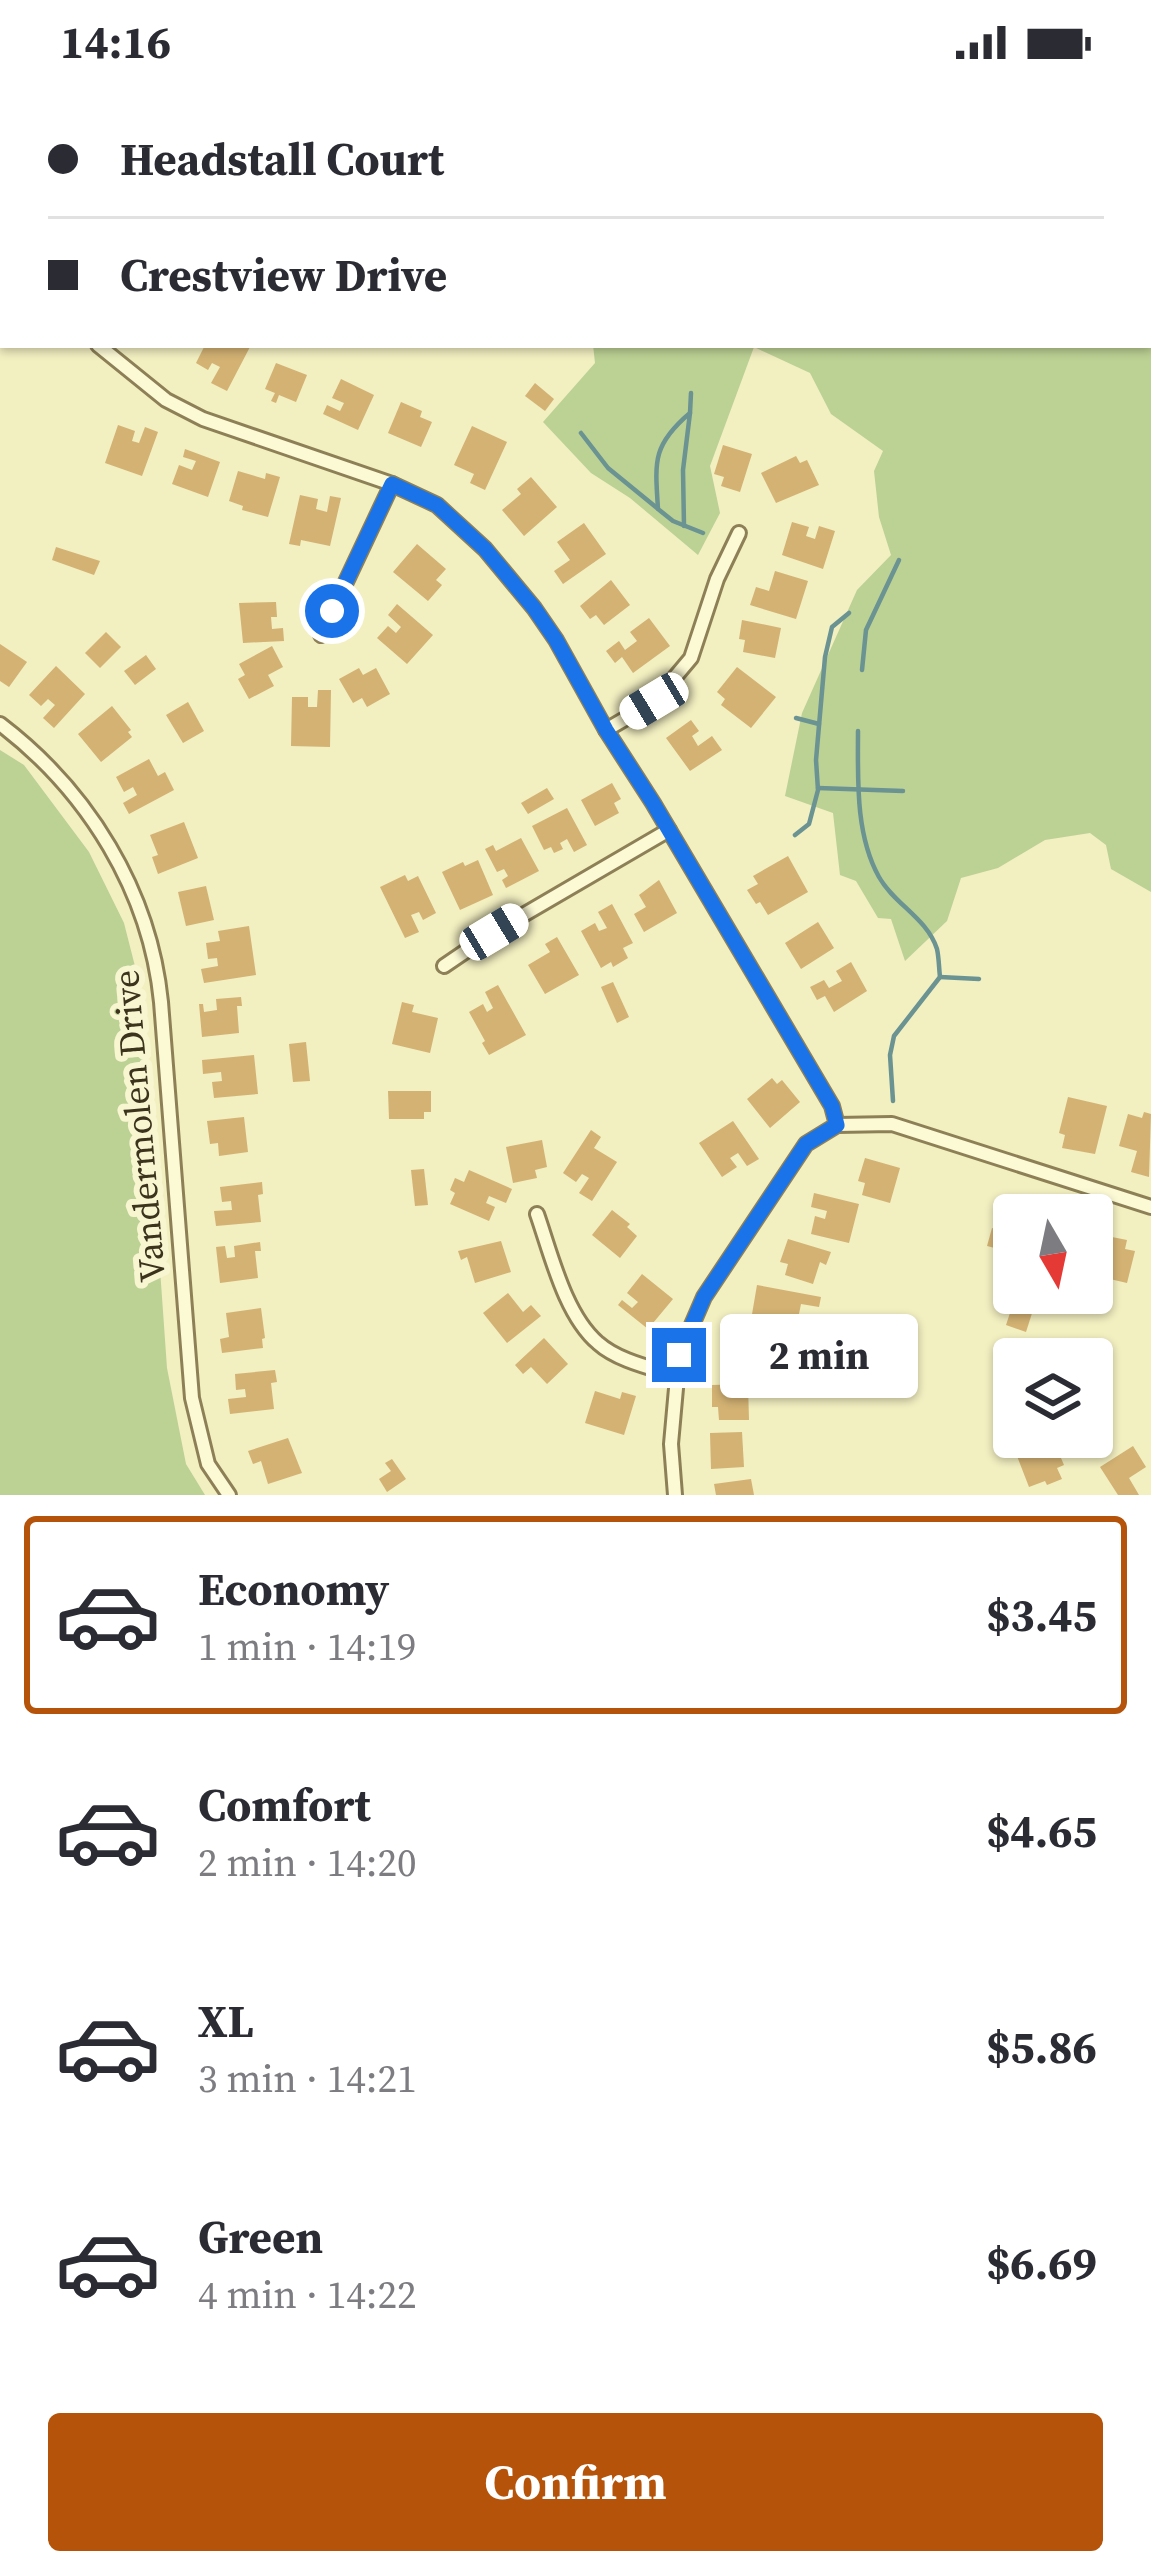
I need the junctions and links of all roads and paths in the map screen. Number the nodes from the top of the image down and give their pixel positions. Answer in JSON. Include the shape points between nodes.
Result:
{"nodes":[{"id":1,"x":102,"y":348,"type":"edge"},
{"id":2,"x":392,"y":484,"type":"junction"},
{"id":3,"x":739,"y":533,"type":"dead end"},
{"id":4,"x":321,"y":635,"type":"dead end"},
{"id":5,"x":0,"y":724,"type":"edge"},
{"id":6,"x":606,"y":730,"type":"junction"},
{"id":7,"x":669,"y":830,"type":"junction"},
{"id":8,"x":443,"y":966,"type":"dead end"},
{"id":9,"x":837,"y":1125,"type":"junction"},
{"id":10,"x":1151,"y":1208,"type":"edge"},
{"id":11,"x":537,"y":1214,"type":"dead end"},
{"id":12,"x":677,"y":1376,"type":"junction"},
{"id":13,"x":229,"y":1495,"type":"edge"},
{"id":14,"x":675,"y":1495,"type":"edge"}],
"edges":[{"from":1,"to":2,"type":"street","via":[[203,419]]},
{"from":2,"to":4,"type":"street"},
{"from":2,"to":6,"type":"street","via":[[437,505],[485,549],[556,640]]},
{"from":3,"to":6,"type":"street","via":[[691,658],[654,701]]},
{"from":5,"to":13,"type":"street","name":"Vandermolen Drive","via":[[71,790],[131,884],[148,928],[161,1001],[192,1398],[208,1464]]},
{"from":6,"to":7,"type":"street"},
{"from":7,"to":8,"type":"street"},
{"from":7,"to":9,"type":"street"},
{"from":9,"to":10,"type":"street","via":[[892,1124]]},
{"from":9,"to":12,"type":"street","via":[[806,1144],[704,1297]]},
{"from":11,"to":12,"type":"street","via":[[573,1312],[598,1344]]},
{"from":12,"to":14,"type":"street"}]}
